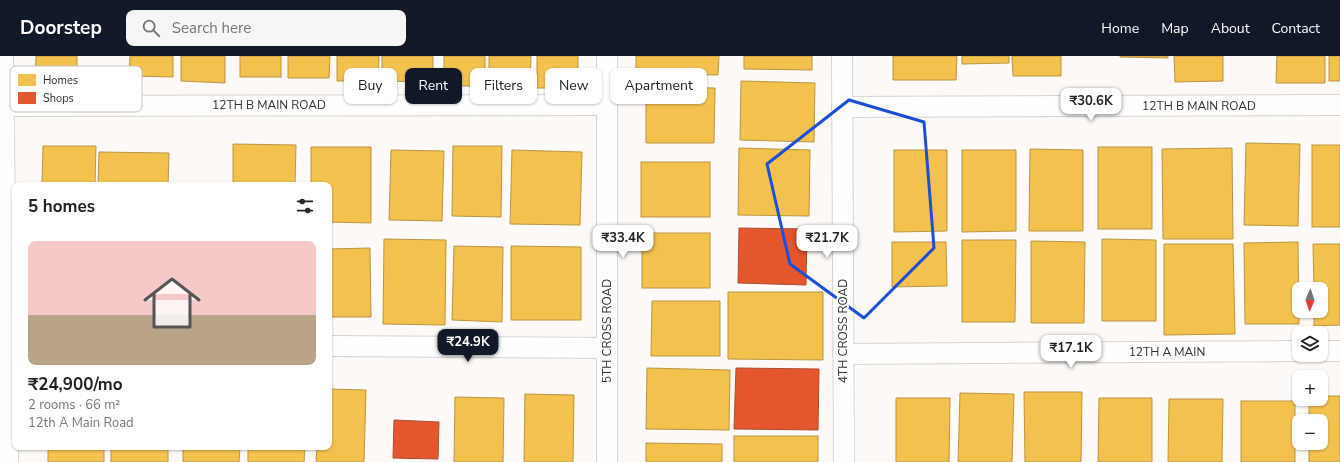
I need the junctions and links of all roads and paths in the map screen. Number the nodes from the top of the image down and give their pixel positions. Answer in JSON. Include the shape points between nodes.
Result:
{"nodes":[{"id":1,"x":3,"y":56,"type":"edge"},
{"id":2,"x":607,"y":56,"type":"edge"},
{"id":3,"x":842,"y":56,"type":"edge"},
{"id":4,"x":607,"y":105,"type":"junction"},
{"id":5,"x":4,"y":106,"type":"junction"},
{"id":6,"x":10,"y":106,"type":"edge"},
{"id":7,"x":142,"y":106,"type":"edge"},
{"id":8,"x":1340,"y":106,"type":"edge"},
{"id":9,"x":842,"y":107,"type":"junction"},
{"id":10,"x":7,"y":343,"type":"edge"},
{"id":11,"x":332,"y":346,"type":"edge"},
{"id":12,"x":607,"y":348,"type":"junction"},
{"id":13,"x":1292,"y":351,"type":"edge"},
{"id":14,"x":1328,"y":351,"type":"edge"},
{"id":15,"x":1340,"y":351,"type":"edge"},
{"id":16,"x":844,"y":354,"type":"junction"},
{"id":17,"x":8,"y":462,"type":"edge"},
{"id":18,"x":607,"y":462,"type":"edge"},
{"id":19,"x":844,"y":462,"type":"edge"}],
"edges":[{"from":1,"to":5,"type":"street"},
{"from":2,"to":4,"type":"street","name":"5TH CROSS ROAD"},
{"from":3,"to":9,"type":"street","name":"4TH CROSS ROAD"},
{"from":4,"to":7,"type":"street","name":"12TH B MAIN ROAD"},
{"from":4,"to":12,"type":"street","name":"5TH CROSS ROAD"},
{"from":5,"to":6,"type":"street","name":"12TH B MAIN ROAD"},
{"from":5,"to":10,"type":"street"},
{"from":8,"to":9,"type":"street","name":"12TH B MAIN ROAD"},
{"from":9,"to":16,"type":"street","name":"4TH CROSS ROAD"},
{"from":10,"to":17,"type":"street"},
{"from":11,"to":12,"type":"street"},
{"from":12,"to":18,"type":"street","name":"5TH CROSS ROAD"},
{"from":13,"to":16,"type":"street","name":"12TH A MAIN"},
{"from":14,"to":15,"type":"street"},
{"from":16,"to":19,"type":"street","name":"4TH CROSS ROAD"}]}
